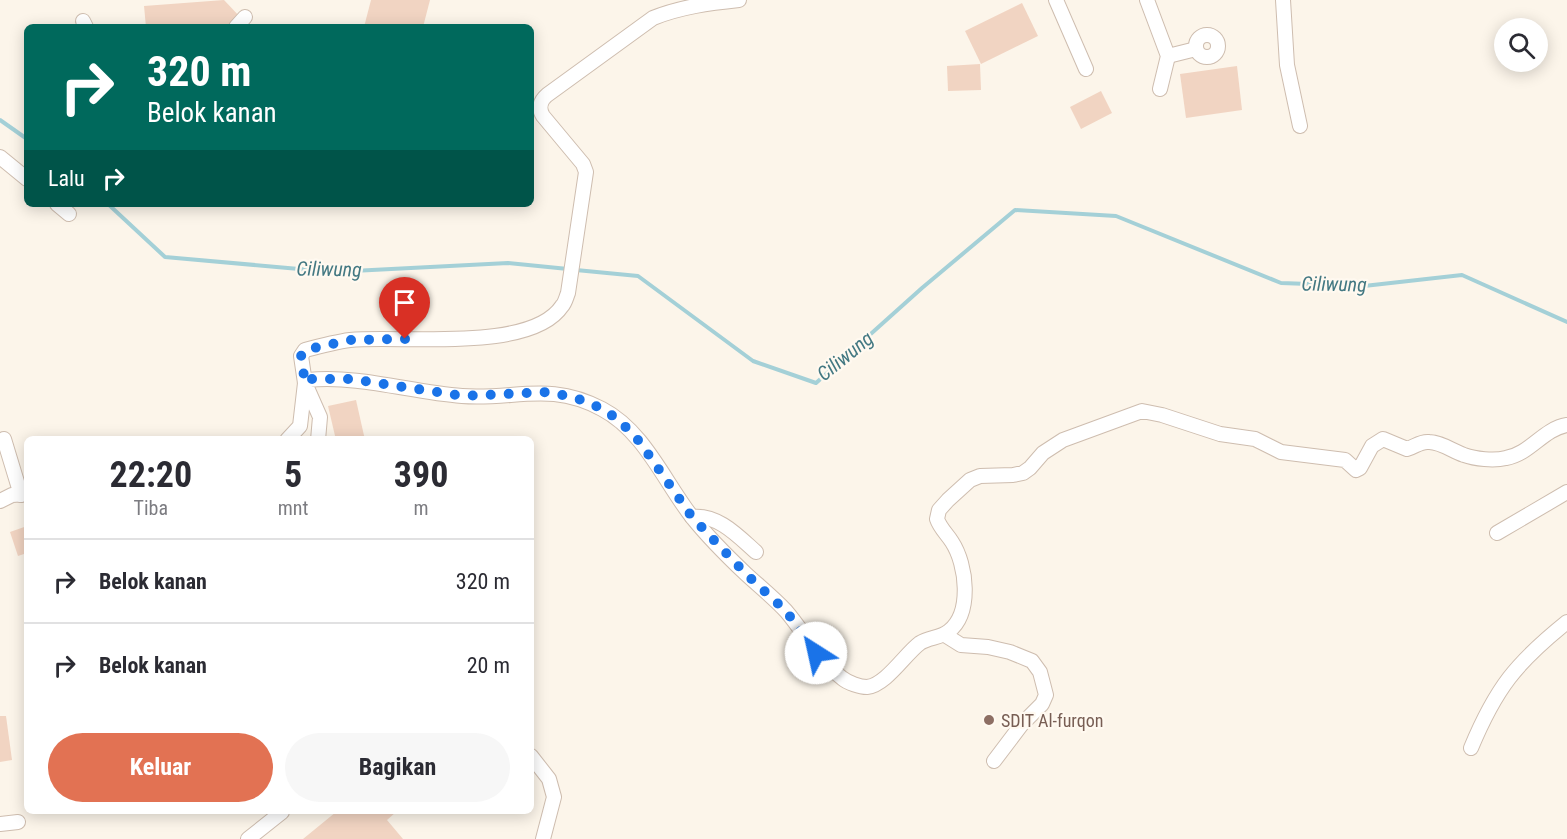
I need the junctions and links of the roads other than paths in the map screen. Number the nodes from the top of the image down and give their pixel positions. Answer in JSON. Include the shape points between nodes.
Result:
{"nodes":[{"id":1,"x":739,"y":0,"type":"edge"},
{"id":2,"x":1056,"y":0,"type":"edge"},
{"id":3,"x":1147,"y":0,"type":"edge"},
{"id":4,"x":1283,"y":0,"type":"edge"},
{"id":5,"x":1196,"y":49,"type":"dead end"},
{"id":6,"x":1168,"y":56,"type":"junction"},
{"id":7,"x":1086,"y":69,"type":"dead end"},
{"id":8,"x":1160,"y":89,"type":"dead end"},
{"id":9,"x":1300,"y":126,"type":"dead end"},
{"id":10,"x":0,"y":157,"type":"edge"},
{"id":11,"x":24,"y":177,"type":"edge"},
{"id":12,"x":61,"y":207,"type":"edge"},
{"id":13,"x":69,"y":214,"type":"dead end"},
{"id":14,"x":305,"y":383,"type":"junction"},
{"id":15,"x":1567,"y":425,"type":"edge"},
{"id":16,"x":291,"y":436,"type":"edge"},
{"id":17,"x":318,"y":436,"type":"edge"},
{"id":18,"x":4,"y":440,"type":"dead end"},
{"id":19,"x":1567,"y":492,"type":"edge"},
{"id":20,"x":24,"y":495,"type":"edge"},
{"id":21,"x":0,"y":501,"type":"edge"},
{"id":22,"x":692,"y":517,"type":"junction"},
{"id":23,"x":1497,"y":533,"type":"dead end"},
{"id":24,"x":756,"y":552,"type":"dead end"},
{"id":25,"x":1567,"y":622,"type":"edge"},
{"id":26,"x":945,"y":635,"type":"junction"},
{"id":27,"x":1471,"y":748,"type":"dead end"},
{"id":28,"x":534,"y":760,"type":"edge"},
{"id":29,"x":994,"y":761,"type":"dead end"},
{"id":30,"x":279,"y":814,"type":"edge"},
{"id":31,"x":18,"y":822,"type":"dead end"},
{"id":32,"x":0,"y":824,"type":"edge"},
{"id":33,"x":248,"y":839,"type":"edge"},
{"id":34,"x":543,"y":839,"type":"edge"}],
"edges":[{"from":1,"to":14,"type":"street","via":[[653,18],[543,98],[539,109],[543,116],[586,172],[563,306],[535,326],[486,338],[350,340],[305,350],[301,356]]},
{"from":2,"to":7,"type":"street"},
{"from":3,"to":6,"type":"street"},
{"from":4,"to":9,"type":"street","via":[[1287,65]]},
{"from":5,"to":6,"type":"street"},
{"from":6,"to":8,"type":"street"},
{"from":10,"to":11,"type":"street"},
{"from":12,"to":13,"type":"street"},
{"from":14,"to":16,"type":"street","via":[[300,426]]},
{"from":14,"to":17,"type":"street","via":[[320,417]]},
{"from":14,"to":22,"type":"street","via":[[312,379],[351,379],[463,396],[548,392],[576,398],[624,424]]},
{"from":15,"to":26,"type":"street","via":[[1553,429],[1523,451],[1499,459],[1463,455],[1434,442],[1407,449],[1383,439],[1372,446],[1356,470],[1345,460],[1281,452],[1255,439],[1199,429],[1151,412],[1132,413],[1063,440],[1023,473],[975,477],[948,500],[938,513],[938,523],[959,556],[965,586],[960,618]]},
{"from":18,"to":20,"type":"street"},
{"from":19,"to":23,"type":"street"},
{"from":20,"to":21,"type":"street"},
{"from":22,"to":24,"type":"street","via":[[717,521]]},
{"from":22,"to":26,"type":"street","via":[[786,611],[823,661],[848,682],[868,687],[875,684],[919,644]]},
{"from":25,"to":27,"type":"street","via":[[1503,684]]},
{"from":26,"to":29,"type":"street","via":[[961,645],[1010,652],[1032,661],[1040,672],[1046,695],[1042,704]]},
{"from":28,"to":34,"type":"street","via":[[549,779],[554,797]]},
{"from":30,"to":33,"type":"street"},
{"from":31,"to":32,"type":"street"}]}
